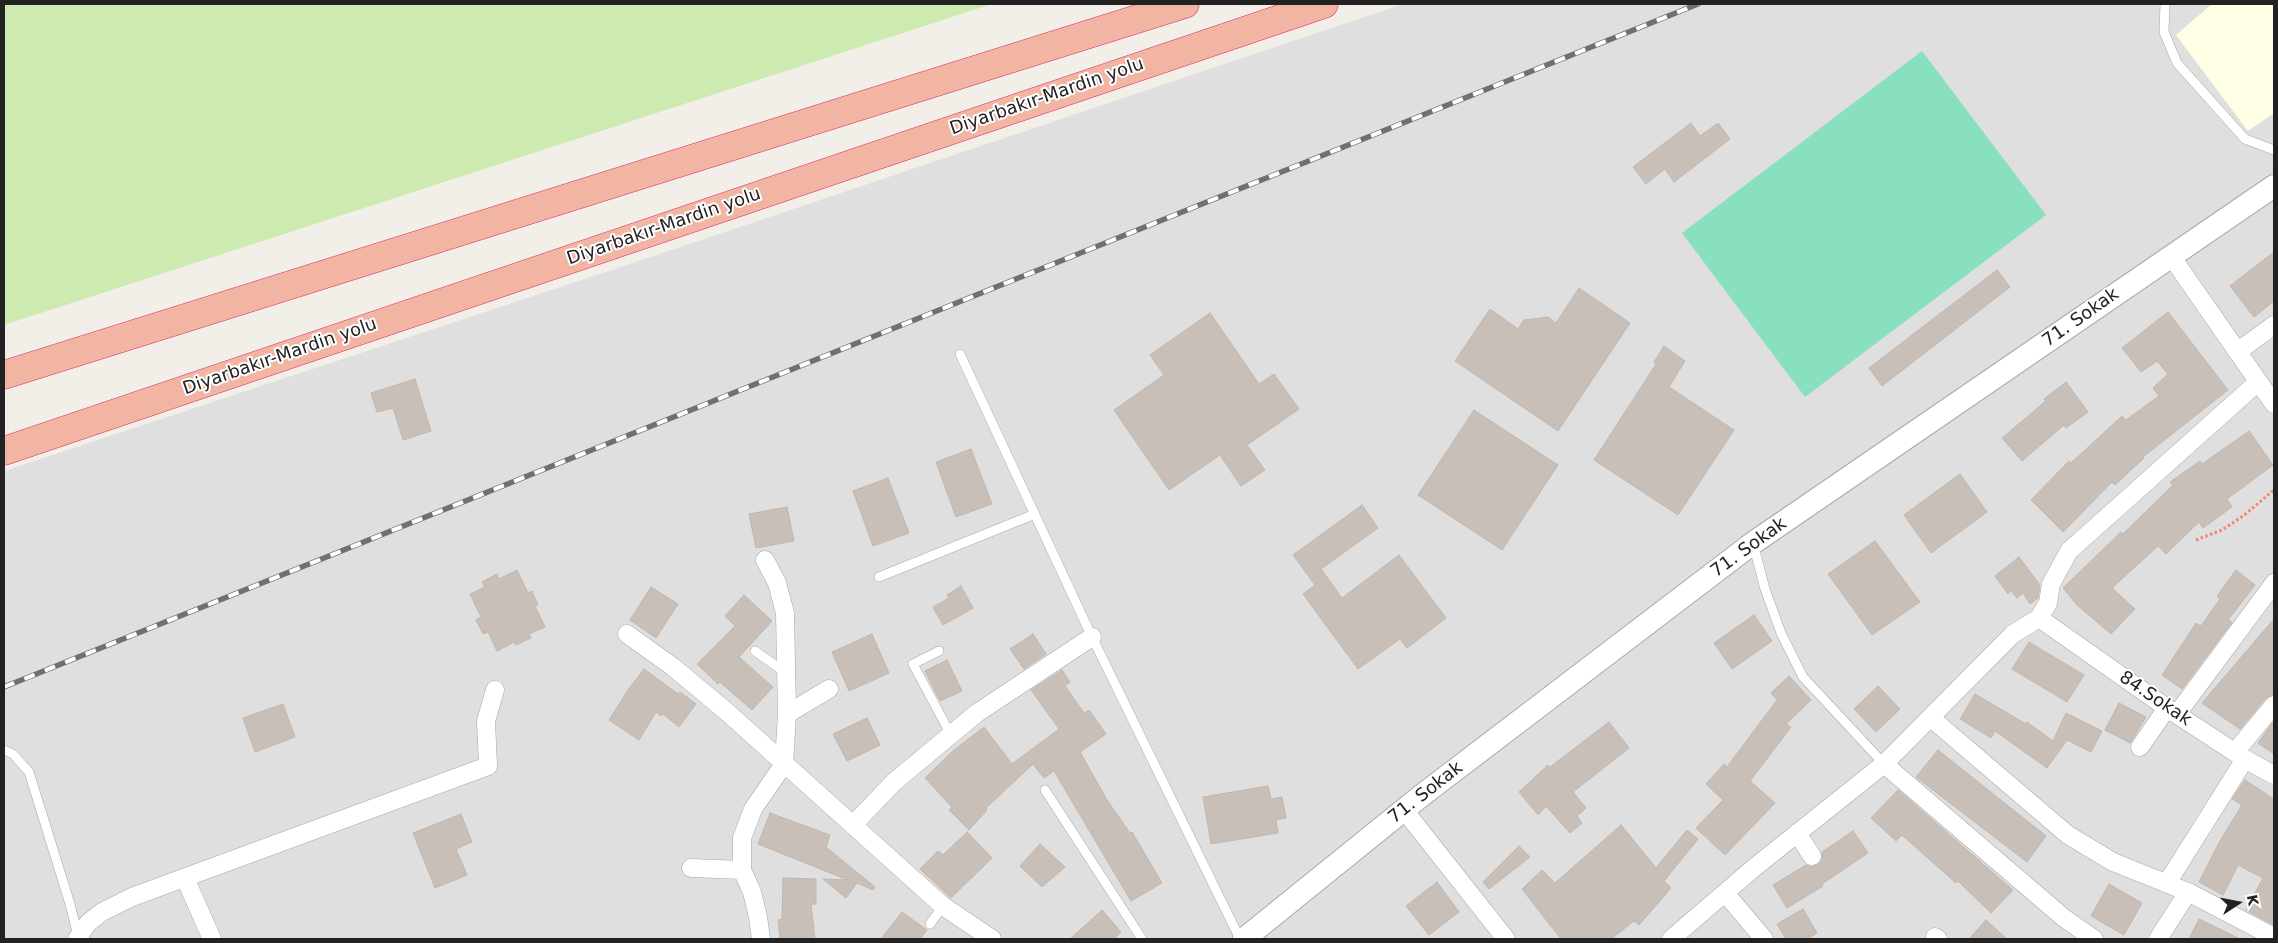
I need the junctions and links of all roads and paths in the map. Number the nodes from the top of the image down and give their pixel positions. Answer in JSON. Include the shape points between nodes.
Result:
{"nodes":[{"id":1,"x":1186,"y":4,"type":"edge"},
{"id":2,"x":1324,"y":4,"type":"edge"},
{"id":3,"x":2166,"y":4,"type":"edge"},
{"id":4,"x":2274,"y":150,"type":"edge"},
{"id":5,"x":2274,"y":186,"type":"edge"},
{"id":6,"x":2171,"y":256,"type":"junction"},
{"id":7,"x":2274,"y":325,"type":"edge"},
{"id":8,"x":2237,"y":352,"type":"junction"},
{"id":9,"x":960,"y":354,"type":"dead end"},
{"id":10,"x":4,"y":375,"type":"edge"},
{"id":11,"x":2258,"y":382,"type":"junction"},
{"id":12,"x":2274,"y":404,"type":"edge"},
{"id":13,"x":4,"y":451,"type":"edge"},
{"id":14,"x":2274,"y":490,"type":"edge"},
{"id":15,"x":1035,"y":514,"type":"junction"},
{"id":16,"x":2196,"y":540,"type":"dead end"},
{"id":17,"x":1753,"y":543,"type":"junction"},
{"id":18,"x":765,"y":560,"type":"dead end"},
{"id":19,"x":879,"y":577,"type":"dead end"},
{"id":20,"x":2274,"y":583,"type":"edge"},
{"id":21,"x":2039,"y":618,"type":"junction"},
{"id":22,"x":627,"y":634,"type":"dead end"},
{"id":23,"x":1092,"y":637,"type":"junction"},
{"id":24,"x":755,"y":651,"type":"dead end"},
{"id":25,"x":939,"y":651,"type":"dead end"},
{"id":26,"x":786,"y":673,"type":"junction"},
{"id":27,"x":830,"y":689,"type":"dead end"},
{"id":28,"x":495,"y":690,"type":"dead end"},
{"id":29,"x":2274,"y":705,"type":"edge"},
{"id":30,"x":2172,"y":711,"type":"junction"},
{"id":31,"x":787,"y":714,"type":"junction"},
{"id":32,"x":1931,"y":718,"type":"junction"},
{"id":33,"x":951,"y":734,"type":"junction"},
{"id":34,"x":2140,"y":747,"type":"dead end"},
{"id":35,"x":4,"y":750,"type":"edge"},
{"id":36,"x":2240,"y":755,"type":"junction"},
{"id":37,"x":784,"y":764,"type":"junction"},
{"id":38,"x":1884,"y":764,"type":"junction"},
{"id":39,"x":2274,"y":775,"type":"edge"},
{"id":40,"x":1045,"y":790,"type":"dead end"},
{"id":41,"x":1404,"y":810,"type":"junction"},
{"id":42,"x":853,"y":825,"type":"junction"},
{"id":43,"x":1797,"y":833,"type":"junction"},
{"id":44,"x":1812,"y":856,"type":"dead end"},
{"id":45,"x":691,"y":868,"type":"dead end"},
{"id":46,"x":742,"y":870,"type":"junction"},
{"id":47,"x":185,"y":878,"type":"junction"},
{"id":48,"x":2167,"y":883,"type":"junction"},
{"id":49,"x":2188,"y":892,"type":"junction"},
{"id":50,"x":1725,"y":893,"type":"junction"},
{"id":51,"x":943,"y":906,"type":"junction"},
{"id":52,"x":930,"y":924,"type":"dead end"},
{"id":53,"x":2274,"y":937,"type":"edge"},
{"id":54,"x":77,"y":938,"type":"edge"},
{"id":55,"x":212,"y":939,"type":"edge"},
{"id":56,"x":760,"y":939,"type":"edge"},
{"id":57,"x":992,"y":939,"type":"edge"},
{"id":58,"x":1142,"y":939,"type":"edge"},
{"id":59,"x":1240,"y":939,"type":"edge"},
{"id":60,"x":1244,"y":939,"type":"edge"},
{"id":61,"x":1506,"y":939,"type":"edge"},
{"id":62,"x":1671,"y":939,"type":"edge"},
{"id":63,"x":1764,"y":939,"type":"edge"},
{"id":64,"x":2094,"y":939,"type":"edge"},
{"id":65,"x":2158,"y":939,"type":"edge"}],
"edges":[{"from":1,"to":10,"type":"highway"},
{"from":2,"to":13,"type":"highway","name":"Diyarbakır-Mardin yolu"},
{"from":3,"to":4,"type":"lane","via":[[2164,32],[2177,63],[2245,139]]},
{"from":5,"to":6,"type":"street","name":"71. Sokak"},
{"from":6,"to":8,"type":"street"},
{"from":6,"to":17,"type":"street","name":"71. Sokak"},
{"from":7,"to":8,"type":"street"},
{"from":8,"to":11,"type":"street"},
{"from":9,"to":15,"type":"lane"},
{"from":11,"to":12,"type":"street"},
{"from":11,"to":21,"type":"street","via":[[2069,551],[2051,584],[2048,603]]},
{"from":14,"to":16,"type":"path","via":[[2222,530]]},
{"from":15,"to":19,"type":"lane"},
{"from":15,"to":23,"type":"lane"},
{"from":17,"to":38,"type":"lane","via":[[1780,633],[1803,677]]},
{"from":17,"to":41,"type":"street","name":"71. Sokak"},
{"from":18,"to":26,"type":"street","via":[[777,583],[785,613]]},
{"from":20,"to":30,"type":"street"},
{"from":21,"to":30,"type":"street","name":"84.Sokak"},
{"from":21,"to":32,"type":"street","via":[[2013,634]]},
{"from":22,"to":37,"type":"street","via":[[728,712]]},
{"from":23,"to":33,"type":"street","via":[[977,713]]},
{"from":23,"to":59,"type":"lane"},
{"from":24,"to":26,"type":"lane"},
{"from":25,"to":33,"type":"lane","via":[[913,664]]},
{"from":26,"to":31,"type":"street"},
{"from":27,"to":31,"type":"street"},
{"from":28,"to":47,"type":"street","via":[[486,721],[488,766]]},
{"from":29,"to":36,"type":"street"},
{"from":30,"to":34,"type":"street"},
{"from":30,"to":36,"type":"street","name":"84.Sokak"},
{"from":31,"to":37,"type":"street"},
{"from":32,"to":38,"type":"street"},
{"from":32,"to":48,"type":"street","via":[[2068,835],[2113,862]]},
{"from":33,"to":42,"type":"street","via":[[894,782]]},
{"from":35,"to":54,"type":"lane","via":[[13,754],[29,772],[70,904]]},
{"from":36,"to":39,"type":"street","name":"84.Sokak"},
{"from":36,"to":48,"type":"street"},
{"from":37,"to":42,"type":"street"},
{"from":37,"to":46,"type":"street","via":[[753,809],[742,838]]},
{"from":38,"to":43,"type":"street"},
{"from":38,"to":64,"type":"street","via":[[2064,918]]},
{"from":40,"to":58,"type":"lane"},
{"from":41,"to":60,"type":"street","name":"71. Sokak"},
{"from":41,"to":61,"type":"street"},
{"from":42,"to":51,"type":"street"},
{"from":43,"to":44,"type":"street"},
{"from":43,"to":50,"type":"street"},
{"from":45,"to":46,"type":"street"},
{"from":46,"to":56,"type":"street","via":[[752,892]]},
{"from":47,"to":54,"type":"street","via":[[132,896],[102,912]]},
{"from":47,"to":55,"type":"street"},
{"from":48,"to":49,"type":"street"},
{"from":49,"to":53,"type":"street"},
{"from":49,"to":65,"type":"street"},
{"from":50,"to":62,"type":"street"},
{"from":50,"to":63,"type":"street"},
{"from":51,"to":52,"type":"lane"},
{"from":51,"to":57,"type":"street"}]}
